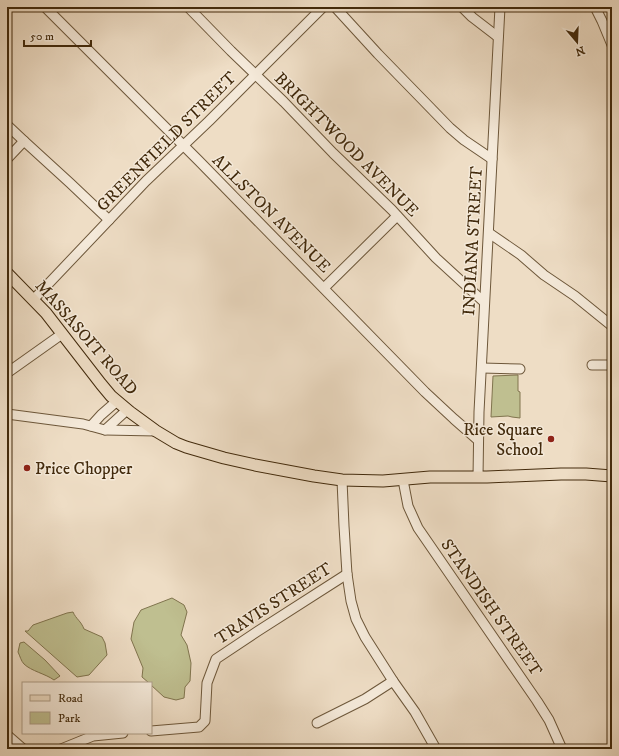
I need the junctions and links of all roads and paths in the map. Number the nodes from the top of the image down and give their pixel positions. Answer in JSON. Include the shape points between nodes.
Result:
{"nodes":[{"id":1,"x":45,"y":7,"type":"edge"},
{"id":2,"x":188,"y":7,"type":"edge"},
{"id":3,"x":323,"y":7,"type":"edge"},
{"id":4,"x":335,"y":7,"type":"edge"},
{"id":5,"x":462,"y":7,"type":"edge"},
{"id":6,"x":500,"y":7,"type":"edge"},
{"id":7,"x":595,"y":7,"type":"edge"},
{"id":8,"x":498,"y":36,"type":"junction"},
{"id":9,"x":612,"y":45,"type":"edge"},
{"id":10,"x":255,"y":74,"type":"junction"},
{"id":11,"x":7,"y":125,"type":"edge"},
{"id":12,"x":24,"y":141,"type":"junction"},
{"id":13,"x":184,"y":146,"type":"junction"},
{"id":14,"x":7,"y":159,"type":"edge"},
{"id":15,"x":492,"y":159,"type":"junction"},
{"id":16,"x":397,"y":216,"type":"junction"},
{"id":17,"x":109,"y":220,"type":"junction"},
{"id":18,"x":489,"y":234,"type":"junction"},
{"id":19,"x":7,"y":273,"type":"edge"},
{"id":20,"x":324,"y":288,"type":"junction"},
{"id":21,"x":33,"y":300,"type":"junction"},
{"id":22,"x":484,"y":302,"type":"junction"},
{"id":23,"x":612,"y":326,"type":"edge"},
{"id":24,"x":62,"y":334,"type":"junction"},
{"id":25,"x":592,"y":365,"type":"dead end"},
{"id":26,"x":612,"y":365,"type":"edge"},
{"id":27,"x":482,"y":368,"type":"junction"},
{"id":28,"x":520,"y":369,"type":"dead end"},
{"id":29,"x":7,"y":373,"type":"edge"},
{"id":30,"x":117,"y":401,"type":"junction"},
{"id":31,"x":127,"y":410,"type":"junction"},
{"id":32,"x":7,"y":414,"type":"edge"},
{"id":33,"x":91,"y":426,"type":"junction"},
{"id":34,"x":105,"y":430,"type":"junction"},
{"id":35,"x":156,"y":431,"type":"junction"},
{"id":36,"x":478,"y":440,"type":"junction"},
{"id":37,"x":612,"y":476,"type":"edge"},
{"id":38,"x":478,"y":477,"type":"junction"},
{"id":39,"x":342,"y":480,"type":"junction"},
{"id":40,"x":403,"y":480,"type":"junction"},
{"id":41,"x":347,"y":574,"type":"junction"},
{"id":42,"x":393,"y":681,"type":"junction"},
{"id":43,"x":317,"y":723,"type":"dead end"},
{"id":44,"x":152,"y":731,"type":"edge"},
{"id":45,"x":113,"y":734,"type":"edge"},
{"id":46,"x":7,"y":735,"type":"edge"},
{"id":47,"x":22,"y":749,"type":"edge"},
{"id":48,"x":61,"y":749,"type":"edge"},
{"id":49,"x":436,"y":749,"type":"edge"},
{"id":50,"x":562,"y":749,"type":"edge"}],
"edges":[{"from":1,"to":13,"type":"street","name":"ALLSTON AVENUE"},
{"from":2,"to":10,"type":"street","name":"BRIGHTWOOD AVENUE"},
{"from":3,"to":10,"type":"street","name":"GREENFIELD STREET"},
{"from":4,"to":15,"type":"street","via":[[450,128]]},
{"from":5,"to":8,"type":"street"},
{"from":6,"to":8,"type":"street","name":"INDIANA STREET"},
{"from":7,"to":9,"type":"street"},
{"from":8,"to":15,"type":"street","name":"INDIANA STREET"},
{"from":10,"to":13,"type":"street","name":"GREENFIELD STREET"},
{"from":10,"to":16,"type":"street","name":"BRIGHTWOOD AVENUE"},
{"from":11,"to":12,"type":"street"},
{"from":12,"to":14,"type":"street"},
{"from":12,"to":17,"type":"street"},
{"from":13,"to":17,"type":"street","name":"GREENFIELD STREET"},
{"from":13,"to":20,"type":"street","name":"ALLSTON AVENUE"},
{"from":15,"to":18,"type":"street","name":"INDIANA STREET"},
{"from":16,"to":20,"type":"street"},
{"from":16,"to":22,"type":"street","name":"BRIGHTWOOD AVENUE","via":[[436,258]]},
{"from":17,"to":21,"type":"street","name":"GREENFIELD STREET"},
{"from":18,"to":22,"type":"street","name":"INDIANA STREET"},
{"from":18,"to":23,"type":"street","via":[[521,255]]},
{"from":19,"to":21,"type":"main road","name":"MASSASOIT ROAD"},
{"from":20,"to":36,"type":"street","name":"ALLSTON AVENUE","via":[[439,406]]},
{"from":21,"to":24,"type":"main road","name":"MASSASOIT ROAD"},
{"from":22,"to":27,"type":"street","name":"INDIANA STREET"},
{"from":24,"to":29,"type":"street"},
{"from":24,"to":30,"type":"main road","name":"MASSASOIT ROAD"},
{"from":25,"to":26,"type":"street"},
{"from":27,"to":28,"type":"street"},
{"from":27,"to":36,"type":"street","name":"INDIANA STREET"},
{"from":30,"to":31,"type":"main road","name":"MASSASOIT ROAD"},
{"from":30,"to":33,"type":"street"},
{"from":31,"to":34,"type":"street"},
{"from":31,"to":35,"type":"main road","name":"MASSASOIT ROAD"},
{"from":32,"to":33,"type":"street"},
{"from":33,"to":34,"type":"street"},
{"from":34,"to":35,"type":"street"},
{"from":35,"to":39,"type":"main road","name":"MASSASOIT ROAD","via":[[176,443],[224,458]]},
{"from":36,"to":38,"type":"street","name":"INDIANA STREET"},
{"from":37,"to":38,"type":"main road","name":"MASSASOIT ROAD","via":[[561,474]]},
{"from":38,"to":40,"type":"main road","name":"MASSASOIT ROAD"},
{"from":39,"to":40,"type":"main road","name":"MASSASOIT ROAD"},
{"from":39,"to":41,"type":"street"},
{"from":40,"to":50,"type":"street","name":"STANDISH STREET","via":[[408,506],[418,528],[538,701]]},
{"from":41,"to":42,"type":"street","via":[[351,601],[359,626]]},
{"from":41,"to":44,"type":"street","name":"TRAVIS STREET","via":[[216,659],[207,683],[205,721],[199,727]]},
{"from":42,"to":43,"type":"street"},
{"from":42,"to":49,"type":"street","via":[[415,712]]},
{"from":45,"to":48,"type":"street","via":[[92,736]]},
{"from":46,"to":47,"type":"street"}]}
